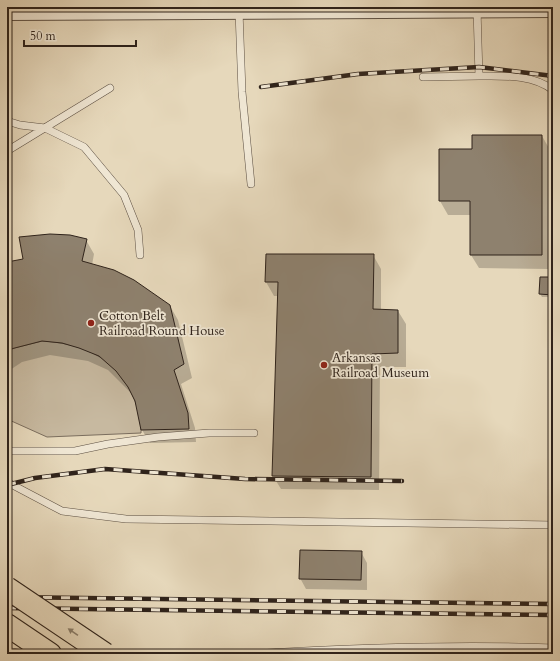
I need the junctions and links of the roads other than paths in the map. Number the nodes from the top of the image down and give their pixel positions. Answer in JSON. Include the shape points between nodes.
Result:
{"nodes":[{"id":1,"x":477,"y":8,"type":"junction"},
{"id":2,"x":553,"y":8,"type":"edge"},
{"id":3,"x":239,"y":10,"type":"junction"},
{"id":4,"x":7,"y":11,"type":"edge"},
{"id":5,"x":479,"y":76,"type":"junction"},
{"id":6,"x":423,"y":77,"type":"dead end"},
{"id":7,"x":110,"y":88,"type":"dead end"},
{"id":8,"x":553,"y":90,"type":"edge"},
{"id":9,"x":7,"y":121,"type":"edge"},
{"id":10,"x":45,"y":128,"type":"junction"},
{"id":11,"x":7,"y":151,"type":"edge"},
{"id":12,"x":251,"y":184,"type":"dead end"},
{"id":13,"x":140,"y":255,"type":"dead end"},
{"id":14,"x":254,"y":433,"type":"dead end"},
{"id":15,"x":7,"y":451,"type":"edge"},
{"id":16,"x":7,"y":482,"type":"edge"},
{"id":17,"x":553,"y":524,"type":"edge"},
{"id":18,"x":7,"y":588,"type":"edge"},
{"id":19,"x":7,"y":624,"type":"edge"},
{"id":20,"x":553,"y":648,"type":"edge"},
{"id":21,"x":7,"y":651,"type":"edge"},
{"id":22,"x":23,"y":654,"type":"edge"},
{"id":23,"x":50,"y":654,"type":"edge"},
{"id":24,"x":105,"y":654,"type":"edge"},
{"id":25,"x":249,"y":654,"type":"edge"}],
"edges":[{"from":1,"to":2,"type":"street"},
{"from":1,"to":3,"type":"street"},
{"from":1,"to":5,"type":"lane"},
{"from":3,"to":4,"type":"street"},
{"from":3,"to":12,"type":"lane","via":[[242,92]]},
{"from":5,"to":6,"type":"lane"},
{"from":5,"to":8,"type":"lane","via":[[518,76],[546,85]]},
{"from":7,"to":10,"type":"lane"},
{"from":9,"to":10,"type":"lane"},
{"from":10,"to":11,"type":"lane"},
{"from":10,"to":13,"type":"lane","via":[[84,147],[124,195],[138,230]]},
{"from":14,"to":15,"type":"lane","via":[[158,437],[75,451]]},
{"from":16,"to":17,"type":"lane","via":[[62,511],[126,519]]},
{"from":24,"to":18,"type":"highway","one_way":true,"bridge":true},
{"from":19,"to":23,"type":"highway"},
{"from":20,"to":25,"type":"lane","via":[[373,647]]},
{"from":21,"to":22,"type":"lane"}]}
